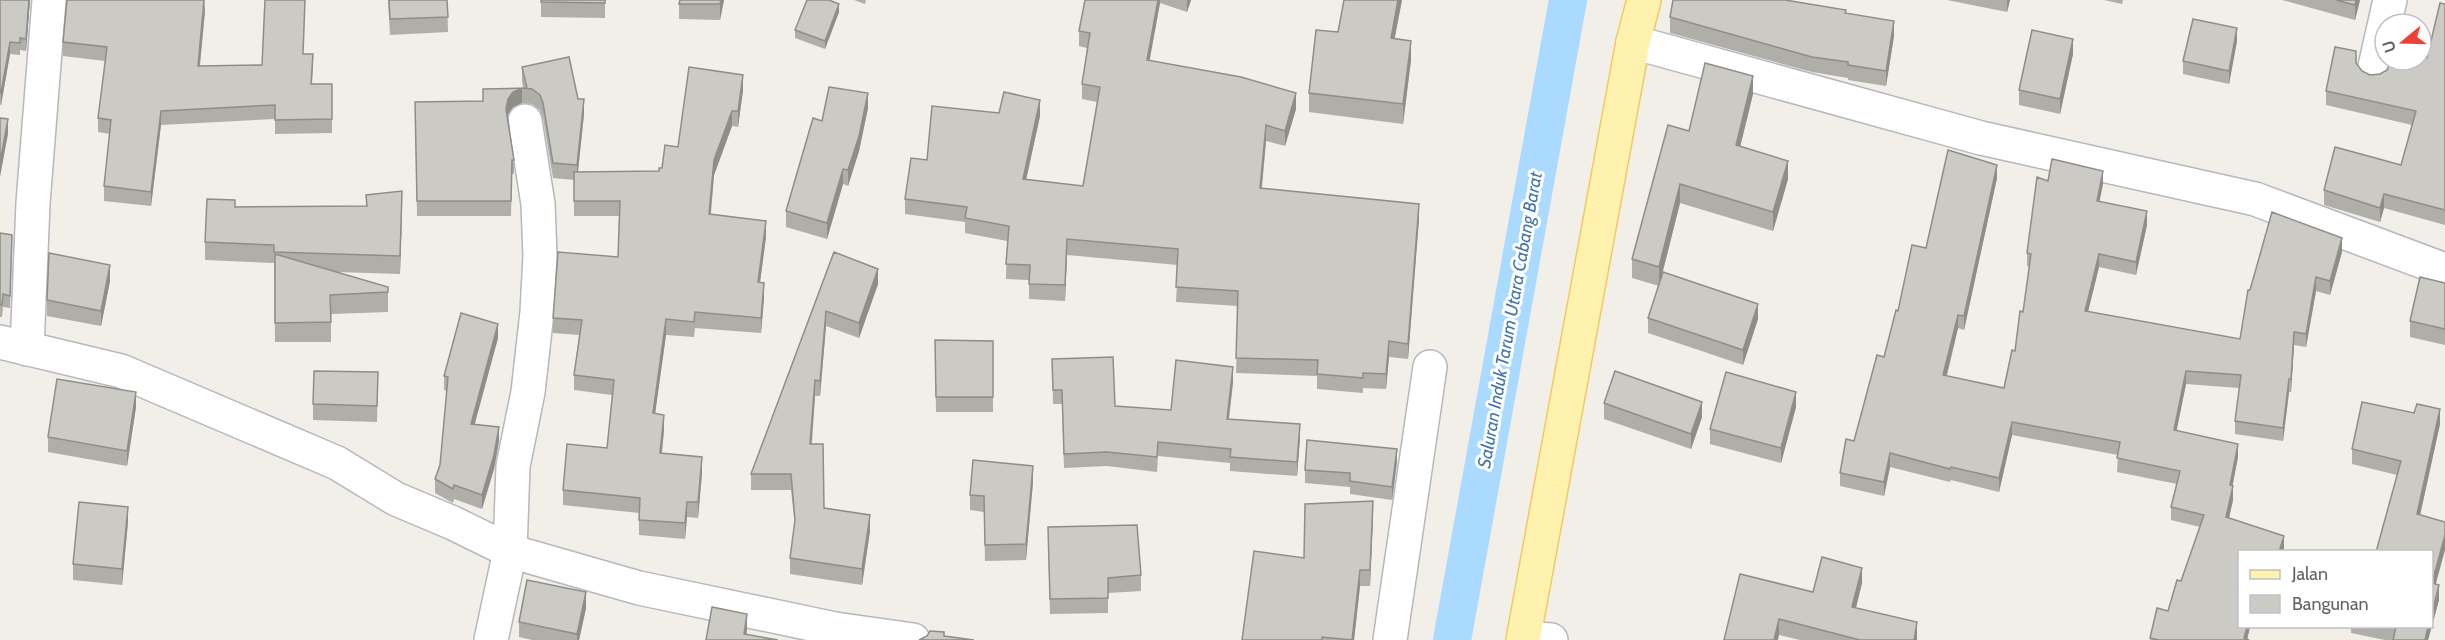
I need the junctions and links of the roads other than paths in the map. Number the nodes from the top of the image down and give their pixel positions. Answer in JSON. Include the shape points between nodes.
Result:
{"nodes":[{"id":1,"x":50,"y":0,"type":"edge"},
{"id":2,"x":1644,"y":0,"type":"edge"},
{"id":3,"x":1633,"y":42,"type":"junction"},
{"id":4,"x":525,"y":121,"type":"dead end"},
{"id":5,"x":2445,"y":270,"type":"edge"},
{"id":6,"x":14,"y":346,"type":"edge"},
{"id":7,"x":1430,"y":367,"type":"dead end"},
{"id":8,"x":510,"y":551,"type":"junction"},
{"id":9,"x":1533,"y":639,"type":"edge"},
{"id":10,"x":491,"y":640,"type":"edge"},
{"id":11,"x":913,"y":640,"type":"edge"},
{"id":12,"x":1390,"y":640,"type":"edge"}],
"edges":[{"from":1,"to":6,"type":"street","via":[[33,203]]},
{"from":2,"to":3,"type":"main road"},
{"from":3,"to":5,"type":"street","via":[[1980,138],[2255,199]]},
{"from":3,"to":9,"type":"main road"},
{"from":4,"to":8,"type":"street","via":[[538,204],[540,256],[528,392],[513,466]]},
{"from":6,"to":8,"type":"street","via":[[121,371],[337,463],[396,499]]},
{"from":7,"to":12,"type":"street"},
{"from":8,"to":10,"type":"street"},
{"from":8,"to":11,"type":"street","via":[[639,588],[835,629]]}]}
